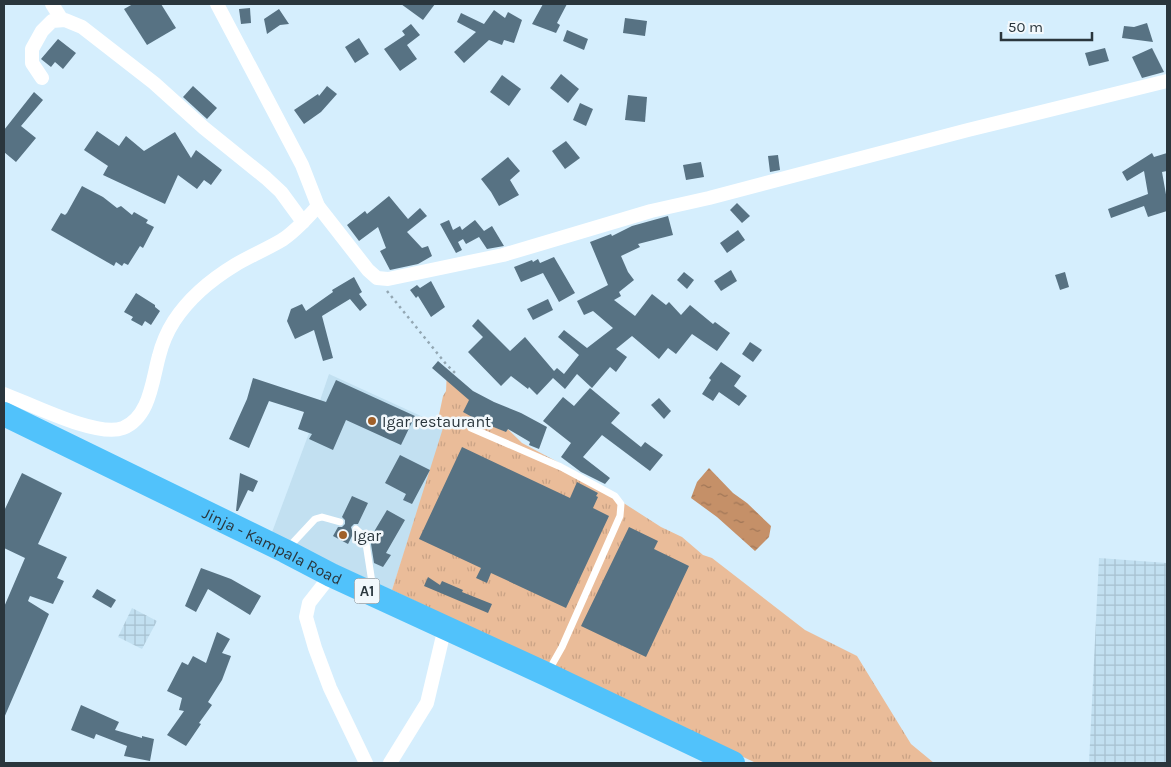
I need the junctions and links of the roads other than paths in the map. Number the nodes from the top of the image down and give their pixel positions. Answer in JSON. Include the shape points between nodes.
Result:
{"nodes":[{"id":1,"x":52,"y":4,"type":"edge"},
{"id":2,"x":217,"y":4,"type":"edge"},
{"id":3,"x":62,"y":20,"type":"junction"},
{"id":4,"x":42,"y":78,"type":"dead end"},
{"id":5,"x":1167,"y":80,"type":"edge"},
{"id":6,"x":318,"y":206,"type":"junction"},
{"id":7,"x":303,"y":222,"type":"junction"},
{"id":8,"x":4,"y":394,"type":"edge"},
{"id":9,"x":4,"y":414,"type":"edge"},
{"id":10,"x":471,"y":428,"type":"dead end"},
{"id":11,"x":340,"y":522,"type":"dead end"},
{"id":12,"x":356,"y":529,"type":"dead end"},
{"id":13,"x":286,"y":551,"type":"junction"},
{"id":14,"x":331,"y":575,"type":"junction"},
{"id":15,"x":374,"y":595,"type":"junction"},
{"id":16,"x":445,"y":628,"type":"junction"},
{"id":17,"x":546,"y":674,"type":"junction"},
{"id":18,"x":722,"y":761,"type":"edge"},
{"id":19,"x":366,"y":763,"type":"edge"},
{"id":20,"x":390,"y":763,"type":"edge"}],
"edges":[{"from":1,"to":3,"type":"street"},
{"from":2,"to":6,"type":"street","via":[[302,165]]},
{"from":3,"to":4,"type":"street","via":[[52,21],[42,30],[32,49],[32,63]]},
{"from":3,"to":7,"type":"street","via":[[82,27],[154,83],[266,178]]},
{"from":5,"to":6,"type":"street","via":[[651,211],[503,255],[388,279],[377,278],[368,270]]},
{"from":6,"to":7,"type":"street"},
{"from":7,"to":8,"type":"street","via":[[283,240],[212,280],[183,309],[164,341],[150,391],[140,415],[132,423],[120,429],[106,430],[84,426]]},
{"from":9,"to":13,"type":"highway","name":"Jinja - Kampala Road","number":"A1"},
{"from":10,"to":17,"type":"lane","via":[[561,467],[615,496],[622,504],[620,516],[562,647]]},
{"from":11,"to":13,"type":"lane","via":[[322,517],[315,520]]},
{"from":12,"to":15,"type":"lane","via":[[365,537]]},
{"from":13,"to":14,"type":"highway","name":"Jinja - Kampala Road","number":"A1"},
{"from":14,"to":15,"type":"highway","name":"Jinja - Kampala Road","number":"A1"},
{"from":14,"to":19,"type":"street","via":[[309,603],[306,617],[330,688]]},
{"from":15,"to":16,"type":"highway","name":"Jinja - Kampala Road","number":"A1"},
{"from":16,"to":17,"type":"highway","name":"Jinja - Kampala Road","number":"A1"},
{"from":16,"to":20,"type":"street","via":[[427,703]]},
{"from":17,"to":18,"type":"highway","name":"Jinja - Kampala Road","number":"A1"}]}
